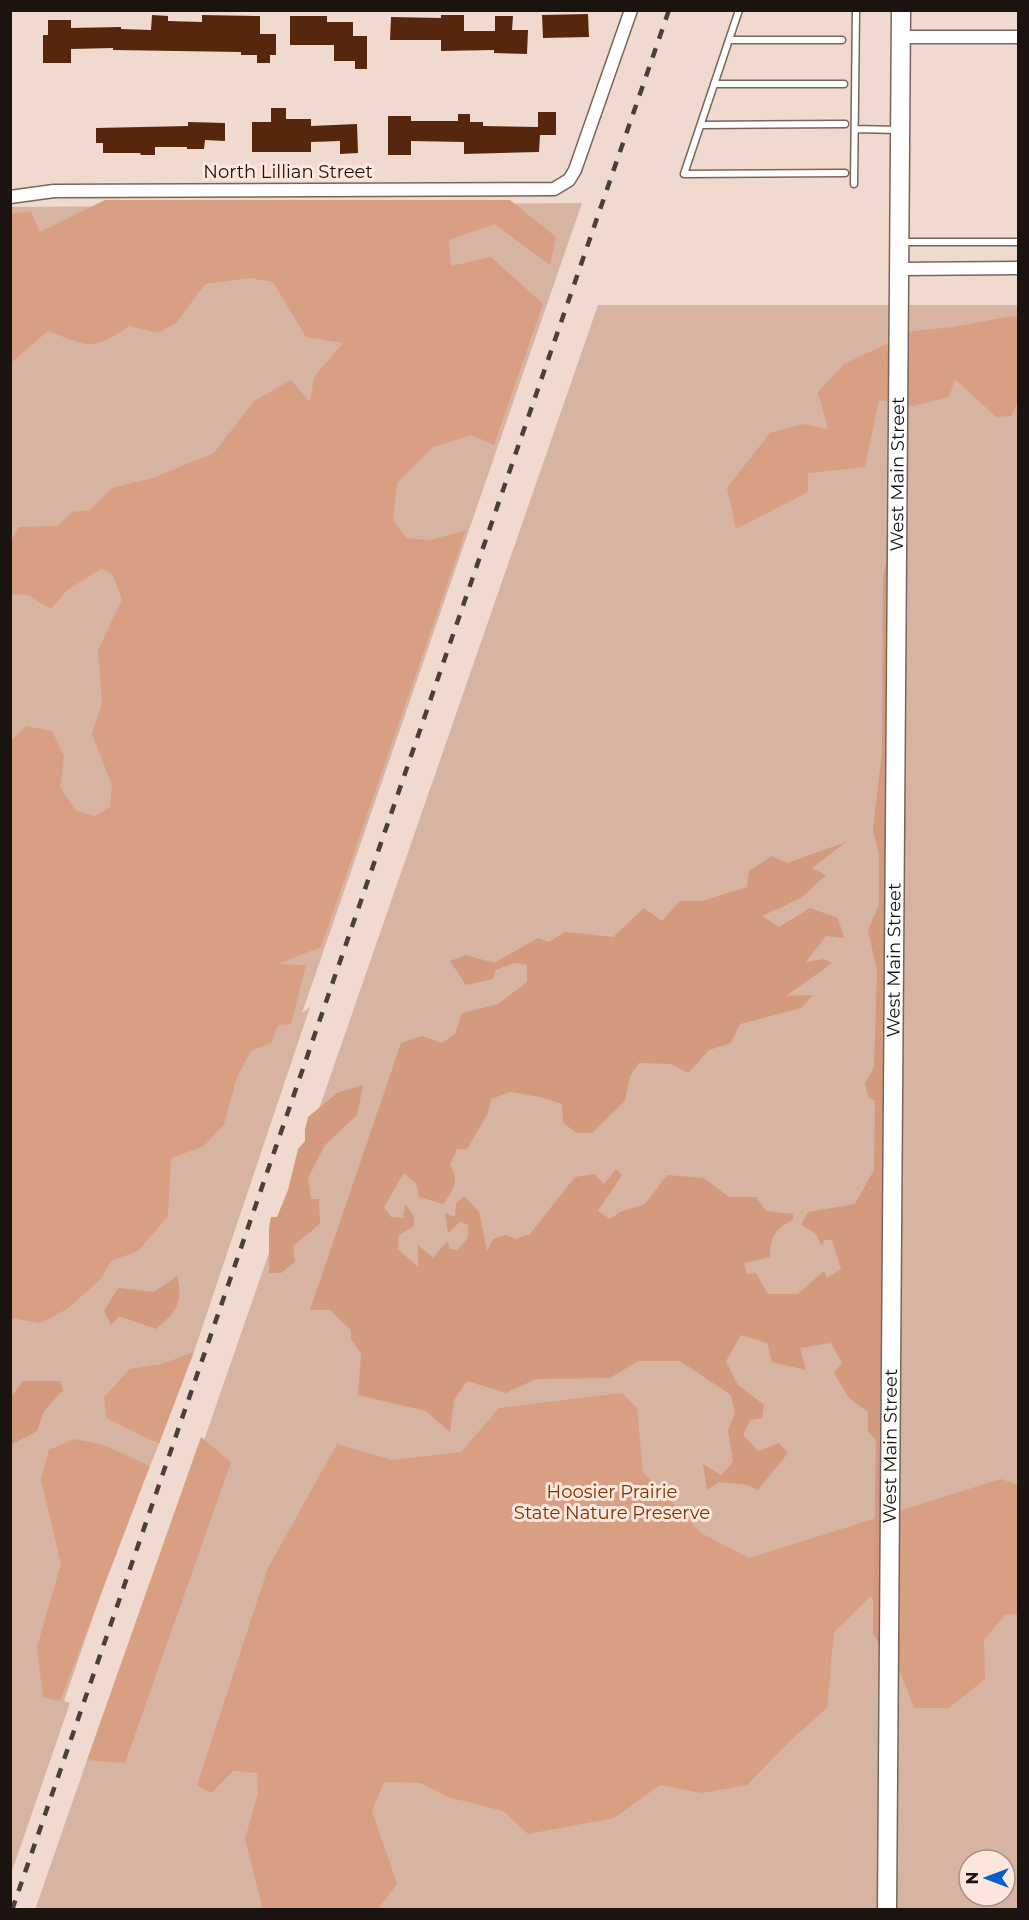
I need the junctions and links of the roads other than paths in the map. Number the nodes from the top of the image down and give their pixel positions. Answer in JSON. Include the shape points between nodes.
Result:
{"nodes":[{"id":1,"x":631,"y":10,"type":"edge"},
{"id":2,"x":739,"y":10,"type":"edge"},
{"id":3,"x":855,"y":10,"type":"edge"},
{"id":4,"x":902,"y":10,"type":"edge"},
{"id":5,"x":901,"y":36,"type":"junction"},
{"id":6,"x":1018,"y":37,"type":"edge"},
{"id":7,"x":729,"y":40,"type":"junction"},
{"id":8,"x":842,"y":40,"type":"dead end"},
{"id":9,"x":714,"y":84,"type":"junction"},
{"id":10,"x":844,"y":84,"type":"dead end"},
{"id":11,"x":845,"y":124,"type":"dead end"},
{"id":12,"x":701,"y":125,"type":"junction"},
{"id":13,"x":855,"y":129,"type":"junction"},
{"id":14,"x":900,"y":130,"type":"junction"},
{"id":15,"x":845,"y":173,"type":"dead end"},
{"id":16,"x":854,"y":184,"type":"dead end"},
{"id":17,"x":10,"y":197,"type":"edge"},
{"id":18,"x":899,"y":242,"type":"junction"},
{"id":19,"x":1018,"y":243,"type":"edge"},
{"id":20,"x":1018,"y":268,"type":"edge"},
{"id":21,"x":899,"y":269,"type":"junction"},
{"id":22,"x":887,"y":1910,"type":"edge"}],
"edges":[{"from":1,"to":17,"type":"street","name":"North Lillian Street","via":[[574,170],[560,187],[54,191]]},
{"from":2,"to":7,"type":"lane"},
{"from":3,"to":13,"type":"lane"},
{"from":4,"to":5,"type":"street","name":"West Main Street"},
{"from":5,"to":6,"type":"street"},
{"from":5,"to":14,"type":"street","name":"West Main Street"},
{"from":7,"to":8,"type":"lane"},
{"from":7,"to":9,"type":"lane"},
{"from":9,"to":10,"type":"lane"},
{"from":9,"to":12,"type":"lane"},
{"from":11,"to":12,"type":"lane"},
{"from":12,"to":15,"type":"lane","via":[[684,174]]},
{"from":13,"to":14,"type":"lane"},
{"from":13,"to":16,"type":"lane"},
{"from":14,"to":18,"type":"street","name":"West Main Street"},
{"from":18,"to":19,"type":"lane"},
{"from":18,"to":21,"type":"street","name":"West Main Street"},
{"from":20,"to":21,"type":"street"},
{"from":21,"to":22,"type":"street","name":"West Main Street"}]}
